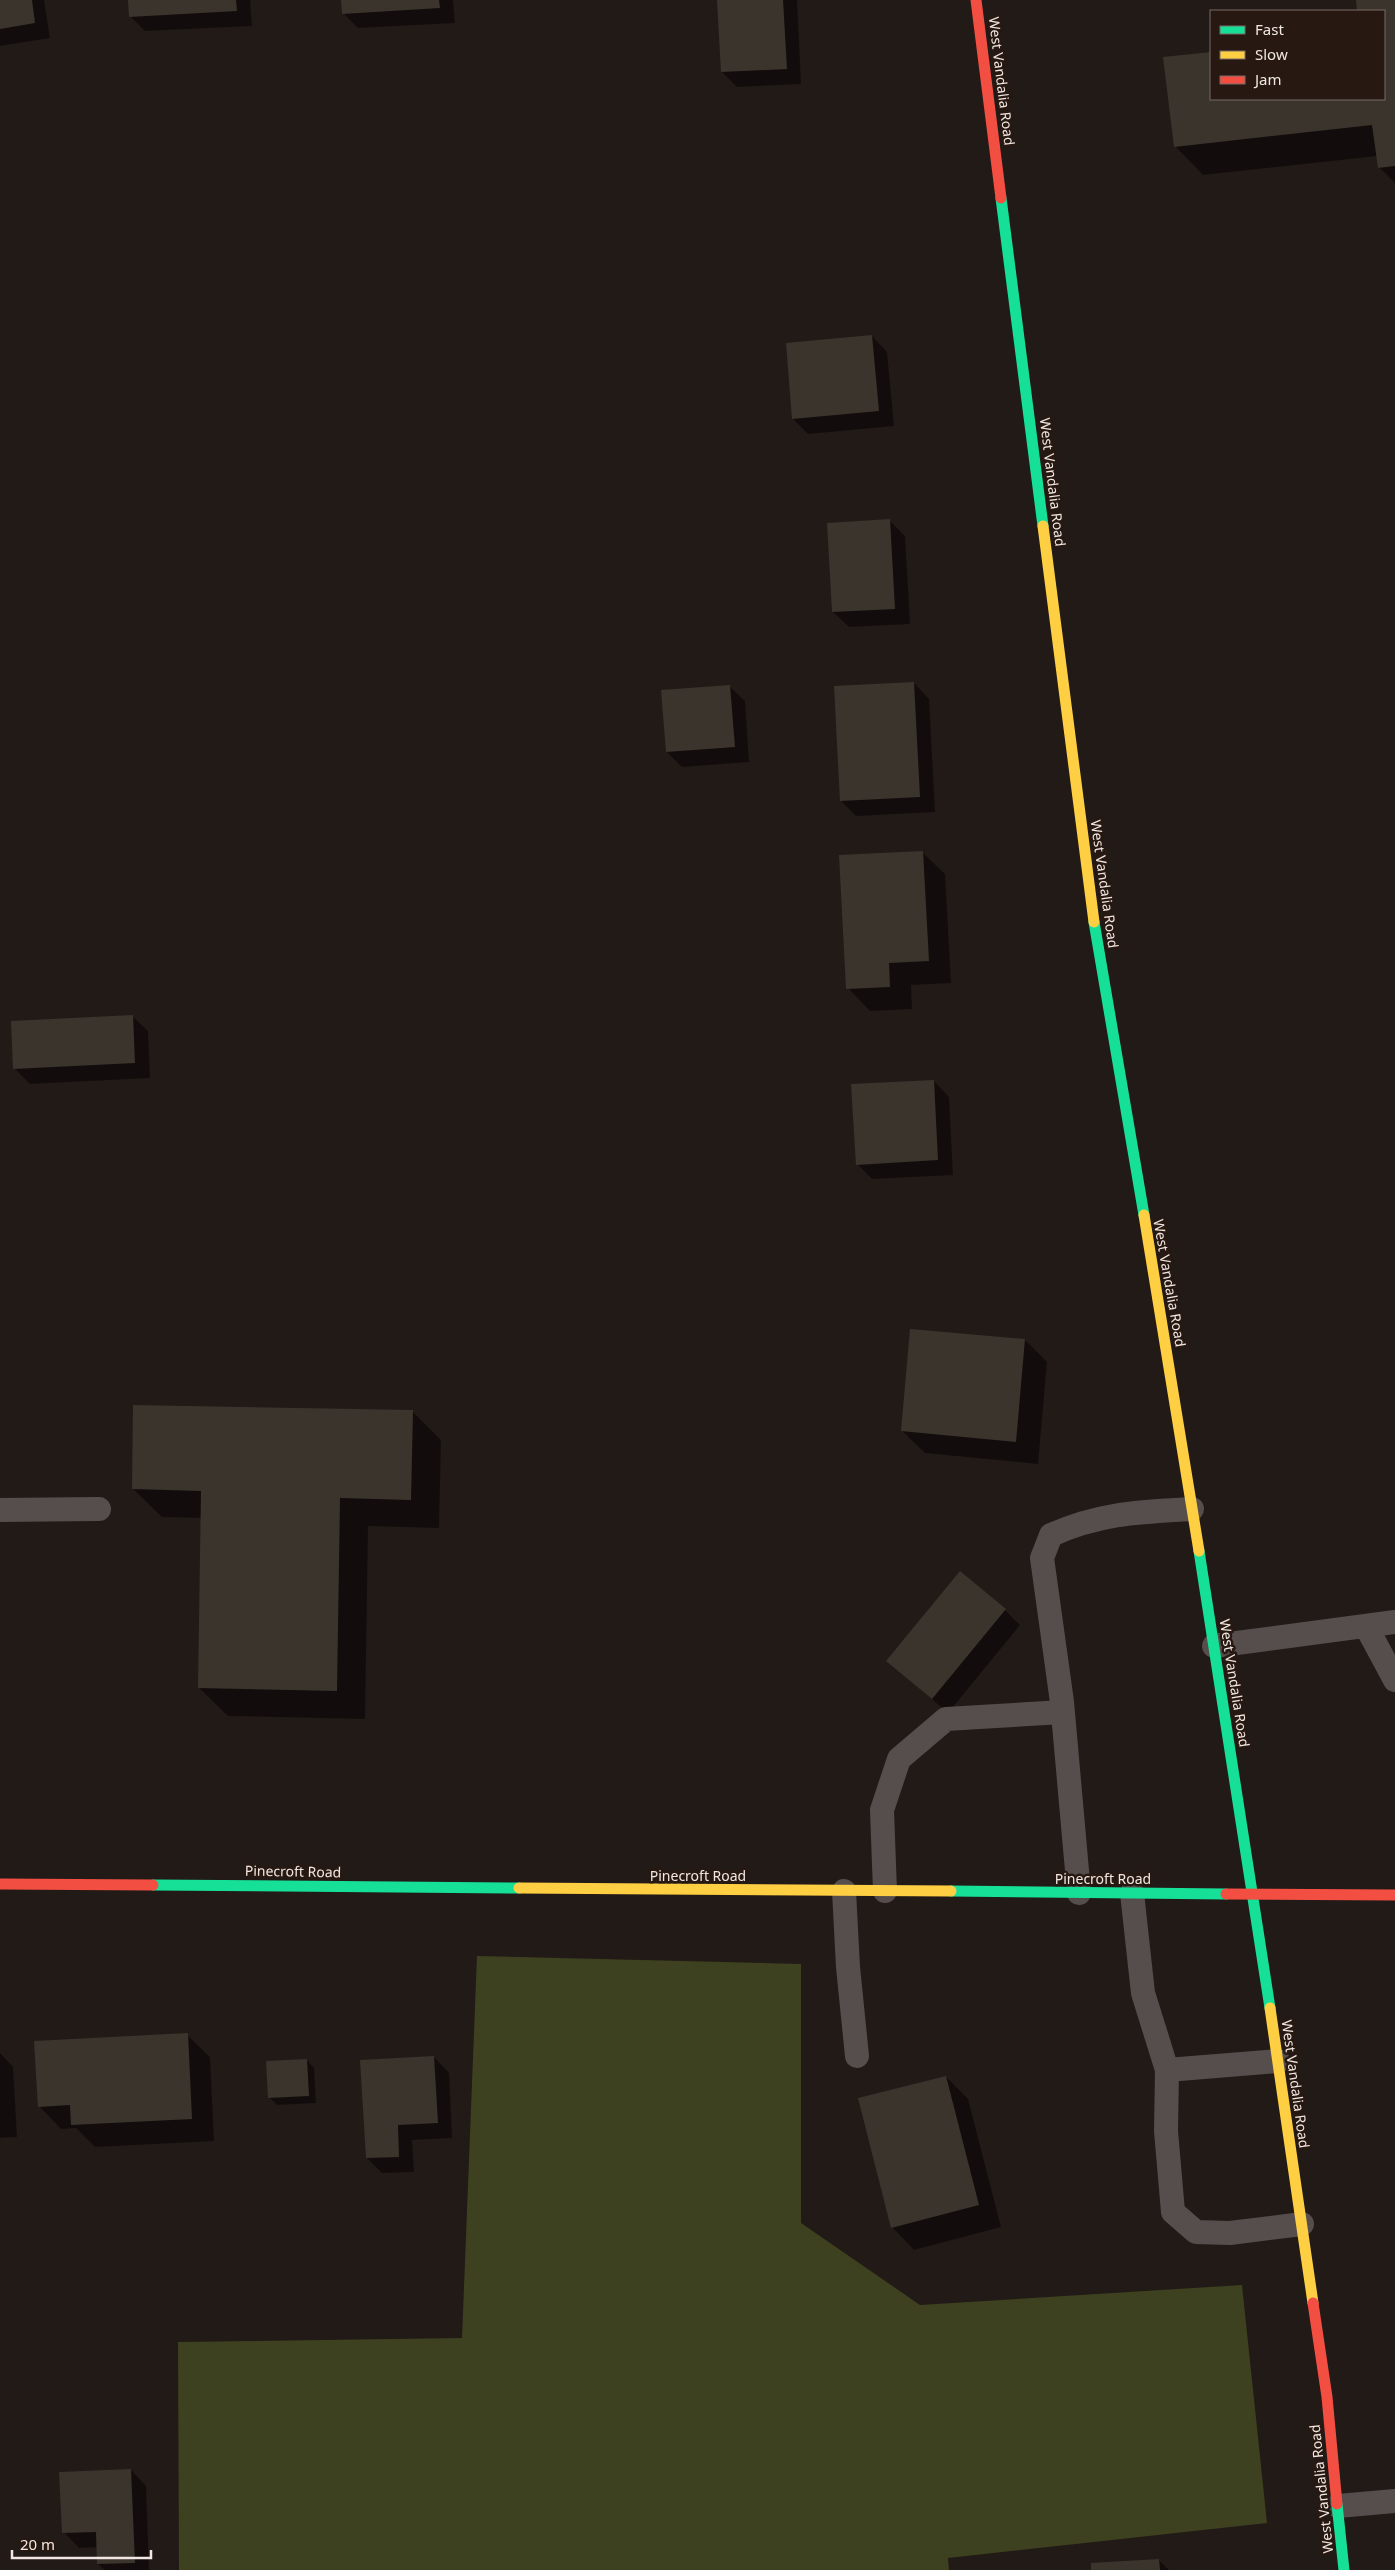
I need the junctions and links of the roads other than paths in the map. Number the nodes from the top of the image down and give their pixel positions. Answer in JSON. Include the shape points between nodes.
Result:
{"nodes":[{"id":1,"x":976,"y":0,"type":"edge"},
{"id":2,"x":99,"y":1509,"type":"dead end"},
{"id":3,"x":1192,"y":1509,"type":"junction"},
{"id":4,"x":0,"y":1510,"type":"edge"},
{"id":5,"x":1395,"y":1622,"type":"edge"},
{"id":6,"x":1366,"y":1626,"type":"junction"},
{"id":7,"x":1214,"y":1646,"type":"junction"},
{"id":8,"x":1395,"y":1680,"type":"edge"},
{"id":9,"x":1063,"y":1712,"type":"junction"},
{"id":10,"x":0,"y":1884,"type":"edge"},
{"id":11,"x":844,"y":1891,"type":"junction"},
{"id":12,"x":885,"y":1891,"type":"junction"},
{"id":13,"x":1079,"y":1893,"type":"junction"},
{"id":14,"x":1132,"y":1893,"type":"junction"},
{"id":15,"x":1254,"y":1894,"type":"junction"},
{"id":16,"x":1395,"y":1895,"type":"edge"},
{"id":17,"x":857,"y":2056,"type":"dead end"},
{"id":18,"x":1278,"y":2061,"type":"junction"},
{"id":19,"x":1167,"y":2070,"type":"junction"},
{"id":20,"x":1302,"y":2224,"type":"junction"},
{"id":21,"x":1395,"y":2501,"type":"edge"},
{"id":22,"x":1338,"y":2506,"type":"junction"},
{"id":23,"x":1344,"y":2570,"type":"edge"}],
"edges":[{"from":1,"to":3,"type":"main road","name":"West Vandalia Road","via":[[1094,920]]},
{"from":2,"to":4,"type":"lane"},
{"from":3,"to":7,"type":"main road","name":"West Vandalia Road"},
{"from":3,"to":9,"type":"lane","via":[[1124,1514],[1079,1523],[1051,1535],[1042,1558]]},
{"from":5,"to":6,"type":"lane"},
{"from":6,"to":7,"type":"lane"},
{"from":6,"to":8,"type":"lane"},
{"from":7,"to":15,"type":"main road","name":"West Vandalia Road"},
{"from":9,"to":12,"type":"lane","via":[[946,1720],[899,1759],[882,1810]]},
{"from":9,"to":13,"type":"lane"},
{"from":10,"to":11,"type":"main road","name":"Pinecroft Road"},
{"from":11,"to":12,"type":"main road","name":"Pinecroft Road"},
{"from":11,"to":17,"type":"lane"},
{"from":12,"to":13,"type":"main road","name":"Pinecroft Road"},
{"from":13,"to":14,"type":"main road","name":"Pinecroft Road"},
{"from":14,"to":15,"type":"main road","name":"Pinecroft Road"},
{"from":14,"to":19,"type":"lane","via":[[1144,1993]]},
{"from":15,"to":16,"type":"main road","name":"Pinecroft Road"},
{"from":15,"to":18,"type":"main road","name":"West Vandalia Road"},
{"from":18,"to":19,"type":"lane"},
{"from":18,"to":20,"type":"main road","name":"West Vandalia Road"},
{"from":19,"to":20,"type":"lane","via":[[1166,2131],[1173,2212],[1196,2232],[1230,2233]]},
{"from":20,"to":22,"type":"main road","name":"West Vandalia Road","via":[[1327,2397]]},
{"from":21,"to":22,"type":"lane"},
{"from":22,"to":23,"type":"main road","name":"West Vandalia Road"}]}
